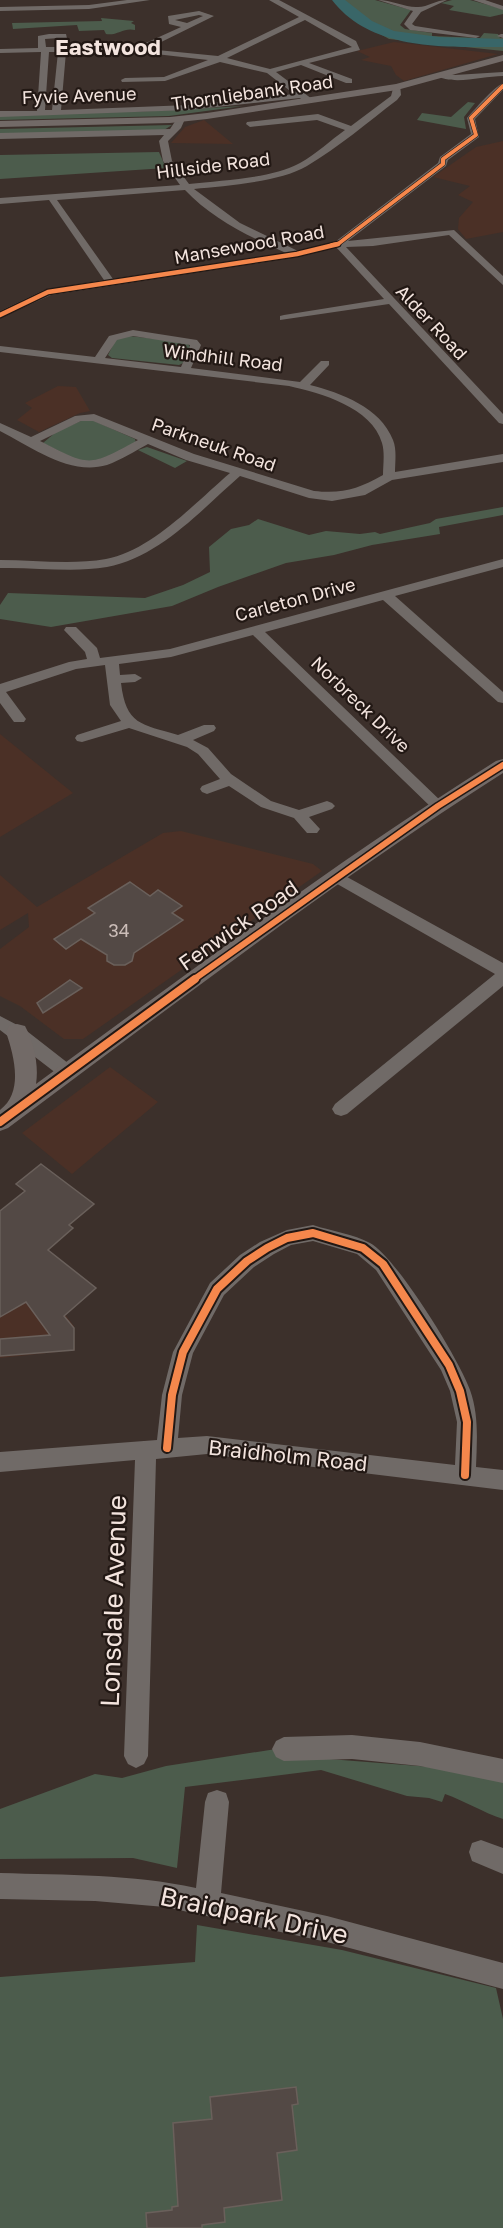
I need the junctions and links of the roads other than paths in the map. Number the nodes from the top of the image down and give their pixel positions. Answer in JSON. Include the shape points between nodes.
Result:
{"nodes":[{"id":1,"x":146,"y":0,"type":"edge"},
{"id":2,"x":273,"y":0,"type":"edge"},
{"id":3,"x":382,"y":0,"type":"edge"},
{"id":4,"x":443,"y":0,"type":"edge"},
{"id":5,"x":477,"y":0,"type":"edge"},
{"id":6,"x":49,"y":4,"type":"edge"},
{"id":7,"x":503,"y":8,"type":"edge"},
{"id":8,"x":0,"y":9,"type":"edge"},
{"id":9,"x":418,"y":10,"type":"junction"},
{"id":10,"x":306,"y":17,"type":"junction"},
{"id":11,"x":188,"y":26,"type":"dead end"},
{"id":12,"x":476,"y":36,"type":"dead end"},
{"id":13,"x":64,"y":49,"type":"junction"},
{"id":14,"x":44,"y":50,"type":"junction"},
{"id":15,"x":140,"y":50,"type":"junction"},
{"id":16,"x":0,"y":51,"type":"edge"},
{"id":17,"x":503,"y":58,"type":"edge"},
{"id":18,"x":219,"y":59,"type":"junction"},
{"id":19,"x":302,"y":63,"type":"junction"},
{"id":20,"x":270,"y":71,"type":"junction"},
{"id":21,"x":503,"y":74,"type":"edge"},
{"id":22,"x":439,"y":75,"type":"junction"},
{"id":23,"x":125,"y":80,"type":"dead end"},
{"id":24,"x":349,"y":81,"type":"dead end"},
{"id":25,"x":503,"y":86,"type":"edge"},
{"id":26,"x":397,"y":87,"type":"junction"},
{"id":27,"x":306,"y":98,"type":"junction"},
{"id":28,"x":41,"y":113,"type":"junction"},
{"id":29,"x":56,"y":113,"type":"junction"},
{"id":30,"x":0,"y":114,"type":"edge"},
{"id":31,"x":181,"y":119,"type":"junction"},
{"id":32,"x":0,"y":124,"type":"edge"},
{"id":33,"x":250,"y":125,"type":"dead end"},
{"id":34,"x":352,"y":129,"type":"junction"},
{"id":35,"x":171,"y":132,"type":"junction"},
{"id":36,"x":0,"y":136,"type":"edge"},
{"id":37,"x":188,"y":187,"type":"junction"},
{"id":38,"x":51,"y":197,"type":"junction"},
{"id":39,"x":0,"y":201,"type":"edge"},
{"id":40,"x":338,"y":244,"type":"junction"},
{"id":41,"x":297,"y":254,"type":"junction"},
{"id":42,"x":110,"y":282,"type":"junction"},
{"id":43,"x":503,"y":282,"type":"edge"},
{"id":44,"x":41,"y":295,"type":"junction"},
{"id":45,"x":11,"y":297,"type":"dead end"},
{"id":46,"x":390,"y":301,"type":"junction"},
{"id":47,"x":0,"y":315,"type":"edge"},
{"id":48,"x":284,"y":318,"type":"dead end"},
{"id":49,"x":0,"y":349,"type":"edge"},
{"id":50,"x":98,"y":360,"type":"junction"},
{"id":51,"x":326,"y":363,"type":"dead end"},
{"id":52,"x":185,"y":370,"type":"junction"},
{"id":53,"x":303,"y":386,"type":"junction"},
{"id":54,"x":503,"y":421,"type":"edge"},
{"id":55,"x":0,"y":426,"type":"edge"},
{"id":56,"x":146,"y":440,"type":"junction"},
{"id":57,"x":31,"y":441,"type":"junction"},
{"id":58,"x":503,"y":458,"type":"edge"},
{"id":59,"x":238,"y":472,"type":"junction"},
{"id":60,"x":389,"y":477,"type":"junction"},
{"id":61,"x":503,"y":563,"type":"edge"},
{"id":62,"x":0,"y":564,"type":"edge"},
{"id":63,"x":386,"y":595,"type":"junction"},
{"id":64,"x":71,"y":630,"type":"dead end"},
{"id":65,"x":256,"y":630,"type":"junction"},
{"id":66,"x":94,"y":662,"type":"junction"},
{"id":67,"x":112,"y":662,"type":"junction"},
{"id":68,"x":135,"y":678,"type":"dead end"},
{"id":69,"x":114,"y":679,"type":"junction"},
{"id":70,"x":0,"y":691,"type":"edge"},
{"id":71,"x":503,"y":699,"type":"edge"},
{"id":72,"x":19,"y":720,"type":"dead end"},
{"id":73,"x":130,"y":723,"type":"junction"},
{"id":74,"x":209,"y":728,"type":"dead end"},
{"id":75,"x":82,"y":738,"type":"dead end"},
{"id":76,"x":179,"y":741,"type":"junction"},
{"id":77,"x":503,"y":765,"type":"edge"},
{"id":78,"x":232,"y":780,"type":"junction"},
{"id":79,"x":207,"y":789,"type":"dead end"},
{"id":80,"x":327,"y":806,"type":"dead end"},
{"id":81,"x":438,"y":806,"type":"junction"},
{"id":82,"x":299,"y":815,"type":"junction"},
{"id":83,"x":312,"y":829,"type":"dead end"},
{"id":84,"x":338,"y":877,"type":"junction"},
{"id":85,"x":503,"y":971,"type":"edge"},
{"id":86,"x":503,"y":977,"type":"edge"},
{"id":87,"x":8,"y":1027,"type":"edge"},
{"id":88,"x":67,"y":1072,"type":"junction"},
{"id":89,"x":340,"y":1109,"type":"dead end"},
{"id":90,"x":8,"y":1116,"type":"edge"},
{"id":91,"x":157,"y":1448,"type":"junction"},
{"id":92,"x":0,"y":1462,"type":"edge"},
{"id":93,"x":465,"y":1475,"type":"junction"},
{"id":94,"x":503,"y":1480,"type":"edge"},
{"id":95,"x":284,"y":1749,"type":"dead end"},
{"id":96,"x":136,"y":1756,"type":"dead end"},
{"id":97,"x":503,"y":1771,"type":"edge"},
{"id":98,"x":217,"y":1803,"type":"dead end"},
{"id":99,"x":0,"y":1886,"type":"edge"},
{"id":100,"x":207,"y":1903,"type":"junction"},
{"id":101,"x":503,"y":1976,"type":"edge"}],
"edges":[{"from":1,"to":6,"type":"street","via":[[89,7]]},
{"from":2,"to":10,"type":"street"},
{"from":3,"to":9,"type":"street"},
{"from":4,"to":9,"type":"street"},
{"from":5,"to":7,"type":"street"},
{"from":6,"to":8,"type":"street"},
{"from":9,"to":12,"type":"street","via":[[408,24],[413,28]]},
{"from":10,"to":18,"type":"street"},
{"from":10,"to":19,"type":"street","via":[[357,48]]},
{"from":11,"to":15,"type":"street"},
{"from":13,"to":14,"type":"street"},
{"from":13,"to":14,"type":"street","via":[[63,36],[49,36],[41,38]]},
{"from":13,"to":15,"type":"street"},
{"from":13,"to":29,"type":"street"},
{"from":14,"to":16,"type":"street"},
{"from":14,"to":28,"type":"street"},
{"from":15,"to":18,"type":"street"},
{"from":17,"to":22,"type":"main road","name":"Thornliebank Road"},
{"from":18,"to":20,"type":"street"},
{"from":18,"to":23,"type":"street","via":[[165,79]]},
{"from":19,"to":20,"type":"street"},
{"from":19,"to":24,"type":"street"},
{"from":20,"to":27,"type":"street"},
{"from":21,"to":22,"type":"street","via":[[452,78]]},
{"from":22,"to":26,"type":"main road","name":"Thornliebank Road"},
{"from":25,"to":40,"type":"street","name":"Mansewood Road","via":[[471,118],[476,135],[472,139]]},
{"from":26,"to":27,"type":"main road","name":"Thornliebank Road"},
{"from":26,"to":34,"type":"street","name":"Hillside Road","via":[[398,95]]},
{"from":27,"to":29,"type":"street","name":"Fyvie Avenue"},
{"from":27,"to":31,"type":"main road","name":"Thornliebank Road"},
{"from":28,"to":29,"type":"street","name":"Fyvie Avenue"},
{"from":28,"to":30,"type":"street","name":"Fyvie Avenue"},
{"from":31,"to":32,"type":"main road","name":"Thornliebank Road"},
{"from":31,"to":35,"type":"street"},
{"from":33,"to":34,"type":"street","via":[[318,117]]},
{"from":34,"to":37,"type":"street","name":"Hillside Road","via":[[297,168]]},
{"from":35,"to":36,"type":"street"},
{"from":35,"to":37,"type":"street","via":[[163,141],[163,148]]},
{"from":37,"to":38,"type":"street","name":"Hillside Road"},
{"from":37,"to":41,"type":"street","via":[[233,224]]},
{"from":38,"to":39,"type":"street","name":"Hillside Road"},
{"from":38,"to":42,"type":"street"},
{"from":40,"to":41,"type":"street","name":"Mansewood Road"},
{"from":40,"to":43,"type":"street","via":[[451,232]]},
{"from":40,"to":46,"type":"street","name":"Alder Road"},
{"from":41,"to":42,"type":"street","name":"Mansewood Road"},
{"from":42,"to":44,"type":"street","name":"Mansewood Road"},
{"from":44,"to":45,"type":"street"},
{"from":44,"to":47,"type":"street","name":"Mansewood Road"},
{"from":46,"to":48,"type":"street"},
{"from":46,"to":54,"type":"street","name":"Alder Road"},
{"from":49,"to":50,"type":"street","name":"Windhill Road"},
{"from":50,"to":52,"type":"street","name":"Windhill Road"},
{"from":50,"to":52,"type":"street","via":[[113,338],[133,333],[193,342],[196,345]]},
{"from":51,"to":53,"type":"street"},
{"from":52,"to":53,"type":"street","name":"Windhill Road"},
{"from":53,"to":60,"type":"street","name":"Windhill Road","via":[[347,402],[374,420],[386,440]]},
{"from":55,"to":57,"type":"street"},
{"from":56,"to":57,"type":"street","name":"Parkneuk Road","via":[[89,416]]},
{"from":56,"to":57,"type":"street","via":[[99,466],[76,464]]},
{"from":56,"to":59,"type":"street","name":"Parkneuk Road"},
{"from":58,"to":60,"type":"street","name":"Parkneuk Road"},
{"from":59,"to":60,"type":"street","name":"Parkneuk Road","via":[[332,497],[361,492]]},
{"from":59,"to":62,"type":"street","via":[[133,554],[107,562]]},
{"from":61,"to":63,"type":"street","name":"Carleton Drive"},
{"from":63,"to":65,"type":"street","name":"Carleton Drive"},
{"from":63,"to":71,"type":"street"},
{"from":64,"to":66,"type":"street","via":[[92,651]]},
{"from":65,"to":67,"type":"street","name":"Carleton Drive","via":[[171,653]]},
{"from":65,"to":81,"type":"street","name":"Norbreck Drive"},
{"from":66,"to":67,"type":"street","name":"Carleton Drive"},
{"from":66,"to":70,"type":"street","name":"Carleton Drive","via":[[74,665]]},
{"from":67,"to":69,"type":"street"},
{"from":68,"to":69,"type":"street"},
{"from":69,"to":73,"type":"street","via":[[117,705]]},
{"from":70,"to":72,"type":"street","name":"Carleton Drive"},
{"from":73,"to":75,"type":"street"},
{"from":73,"to":76,"type":"street"},
{"from":74,"to":76,"type":"street"},
{"from":76,"to":78,"type":"street","via":[[203,751]]},
{"from":77,"to":81,"type":"main road","name":"Fenwick Road"},
{"from":78,"to":79,"type":"street"},
{"from":78,"to":82,"type":"street","via":[[266,804]]},
{"from":80,"to":82,"type":"street"},
{"from":81,"to":84,"type":"main road","name":"Fenwick Road"},
{"from":82,"to":83,"type":"street"},
{"from":84,"to":85,"type":"street"},
{"from":84,"to":88,"type":"main road","name":"Fenwick Road"},
{"from":86,"to":89,"type":"street"},
{"from":87,"to":88,"type":"street"},
{"from":87,"to":90,"type":"main road","via":[[27,1072],[26,1087]]},
{"from":88,"to":90,"type":"main road","name":"Fenwick Road"},
{"from":91,"to":92,"type":"street","name":"Braidholm Road"},
{"from":91,"to":93,"type":"street","name":"Braidholm Road","via":[[235,1447]]},
{"from":91,"to":93,"type":"street","name":"Lonsdale Avenue","via":[[183,1352],[217,1290],[267,1248],[287,1238],[313,1233],[363,1248],[383,1264],[448,1365],[460,1390],[467,1422]]},
{"from":91,"to":96,"type":"street","name":"Lonsdale Avenue"},
{"from":93,"to":94,"type":"street","name":"Braidholm Road"},
{"from":95,"to":97,"type":"street","via":[[352,1747],[420,1754]]},
{"from":98,"to":100,"type":"street"},
{"from":99,"to":100,"type":"street","name":"Braidpark Drive","via":[[95,1888],[165,1894]]},
{"from":100,"to":101,"type":"street","name":"Braidpark Drive","via":[[327,1929]]}]}
